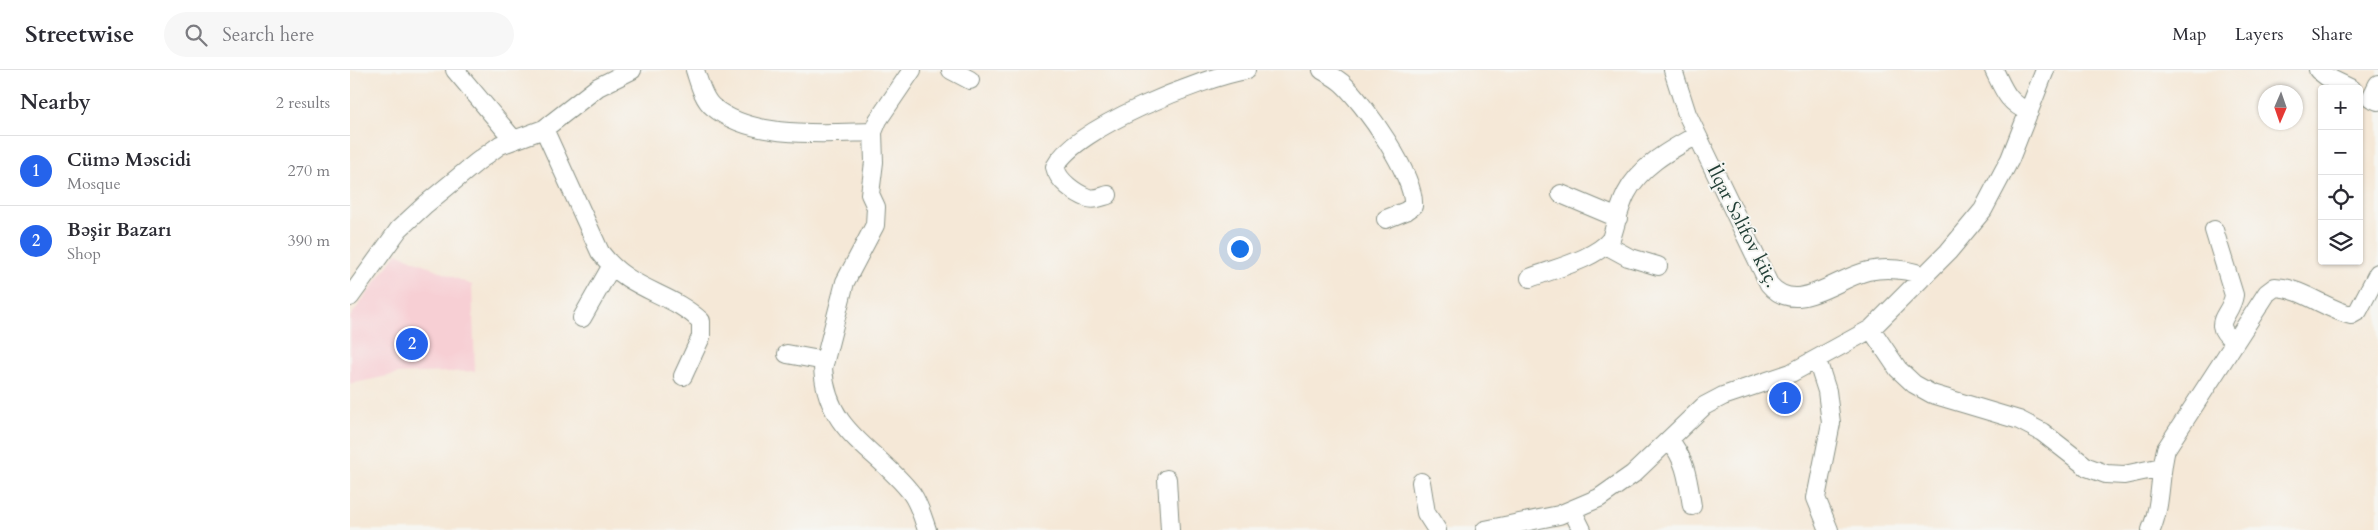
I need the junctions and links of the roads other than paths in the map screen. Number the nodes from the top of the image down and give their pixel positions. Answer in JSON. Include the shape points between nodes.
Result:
{"nodes":[{"id":1,"x":455,"y":70,"type":"edge"},
{"id":2,"x":632,"y":70,"type":"edge"},
{"id":3,"x":695,"y":70,"type":"edge"},
{"id":4,"x":912,"y":70,"type":"edge"},
{"id":5,"x":951,"y":70,"type":"edge"},
{"id":6,"x":1246,"y":70,"type":"edge"},
{"id":7,"x":1322,"y":70,"type":"edge"},
{"id":8,"x":1674,"y":70,"type":"edge"},
{"id":9,"x":1994,"y":70,"type":"edge"},
{"id":10,"x":2045,"y":70,"type":"edge"},
{"id":11,"x":2318,"y":70,"type":"edge"},
{"id":12,"x":970,"y":80,"type":"dead end"},
{"id":13,"x":2344,"y":85,"type":"edge"},
{"id":14,"x":2029,"y":112,"type":"junction"},
{"id":15,"x":544,"y":128,"type":"junction"},
{"id":16,"x":873,"y":132,"type":"junction"},
{"id":17,"x":1697,"y":135,"type":"junction"},
{"id":18,"x":513,"y":139,"type":"junction"},
{"id":19,"x":1561,"y":194,"type":"dead end"},
{"id":20,"x":1108,"y":195,"type":"dead end"},
{"id":21,"x":1386,"y":218,"type":"dead end"},
{"id":22,"x":1618,"y":218,"type":"junction"},
{"id":23,"x":2214,"y":230,"type":"dead end"},
{"id":24,"x":1606,"y":245,"type":"junction"},
{"id":25,"x":1658,"y":266,"type":"dead end"},
{"id":26,"x":611,"y":267,"type":"junction"},
{"id":27,"x":2378,"y":273,"type":"edge"},
{"id":28,"x":1925,"y":276,"type":"junction"},
{"id":29,"x":1530,"y":278,"type":"dead end"},
{"id":30,"x":350,"y":297,"type":"edge"},
{"id":31,"x":582,"y":318,"type":"dead end"},
{"id":32,"x":1871,"y":329,"type":"junction"},
{"id":33,"x":2234,"y":342,"type":"junction"},
{"id":34,"x":787,"y":354,"type":"dead end"},
{"id":35,"x":1817,"y":360,"type":"junction"},
{"id":36,"x":825,"y":361,"type":"junction"},
{"id":37,"x":683,"y":376,"type":"dead end"},
{"id":38,"x":1669,"y":440,"type":"junction"},
{"id":39,"x":2162,"y":466,"type":"junction"},
{"id":40,"x":1167,"y":479,"type":"dead end"},
{"id":41,"x":1421,"y":482,"type":"dead end"},
{"id":42,"x":1692,"y":506,"type":"dead end"},
{"id":43,"x":1572,"y":510,"type":"junction"},
{"id":44,"x":927,"y":530,"type":"edge"},
{"id":45,"x":1170,"y":530,"type":"edge"},
{"id":46,"x":1437,"y":530,"type":"edge"},
{"id":47,"x":1485,"y":530,"type":"edge"},
{"id":48,"x":1582,"y":530,"type":"edge"},
{"id":49,"x":1829,"y":530,"type":"edge"},
{"id":50,"x":2151,"y":530,"type":"edge"}],
"edges":[{"from":1,"to":18,"type":"street"},
{"from":2,"to":15,"type":"street","via":[[598,87]]},
{"from":3,"to":16,"type":"street","via":[[712,107],[755,127],[826,133]]},
{"from":4,"to":16,"type":"street"},
{"from":5,"to":12,"type":"street"},
{"from":6,"to":20,"type":"street","via":[[1197,83],[1156,99],[1092,134],[1059,159],[1054,167],[1060,180],[1088,198]]},
{"from":7,"to":21,"type":"street","via":[[1343,84],[1358,101],[1394,151],[1408,179],[1414,197],[1413,206]]},
{"from":8,"to":17,"type":"street","name":"İlqar Səlifov küç.","via":[[1686,114]]},
{"from":9,"to":14,"type":"street","via":[[2015,106]]},
{"from":10,"to":14,"type":"street"},
{"from":11,"to":13,"type":"street"},
{"from":14,"to":28,"type":"street","via":[[2010,159],[1983,210]]},
{"from":15,"to":18,"type":"street"},
{"from":15,"to":26,"type":"street","via":[[600,252]]},
{"from":16,"to":36,"type":"street","via":[[870,194],[876,207],[875,225],[845,282]]},
{"from":17,"to":22,"type":"street","via":[[1665,153],[1643,172],[1626,194]]},
{"from":17,"to":28,"type":"street","name":"İlqar Səlifov küç.","via":[[1769,284],[1777,294],[1805,297],[1867,271],[1907,270]]},
{"from":18,"to":30,"type":"street","via":[[477,162],[399,229]]},
{"from":19,"to":22,"type":"street"},
{"from":22,"to":24,"type":"street"},
{"from":23,"to":33,"type":"street","via":[[2234,295],[2221,327]]},
{"from":24,"to":25,"type":"street","via":[[1628,257]]},
{"from":24,"to":29,"type":"street","via":[[1590,255]]},
{"from":26,"to":31,"type":"street"},
{"from":26,"to":37,"type":"street","via":[[625,278],[691,312],[701,321],[701,336]]},
{"from":27,"to":33,"type":"street","via":[[2358,311],[2351,315],[2340,313],[2286,287],[2275,287],[2267,293]]},
{"from":28,"to":32,"type":"street"},
{"from":32,"to":35,"type":"street"},
{"from":32,"to":39,"type":"street","via":[[1898,369],[1914,384],[1932,394],[2019,420],[2042,432],[2087,466],[2106,474],[2124,475]]},
{"from":33,"to":39,"type":"street","via":[[2166,449]]},
{"from":34,"to":36,"type":"street"},
{"from":35,"to":38,"type":"street","via":[[1792,373],[1723,396],[1704,406]]},
{"from":35,"to":49,"type":"street","via":[[1831,423],[1816,498]]},
{"from":36,"to":44,"type":"street","via":[[824,380],[839,421],[913,496]]},
{"from":38,"to":42,"type":"street","via":[[1685,465]]},
{"from":38,"to":43,"type":"street","via":[[1626,479],[1599,498]]},
{"from":39,"to":50,"type":"street","via":[[2160,497]]},
{"from":40,"to":45,"type":"street"},
{"from":41,"to":46,"type":"street","via":[[1426,513]]},
{"from":43,"to":47,"type":"street"},
{"from":43,"to":48,"type":"street"}]}
